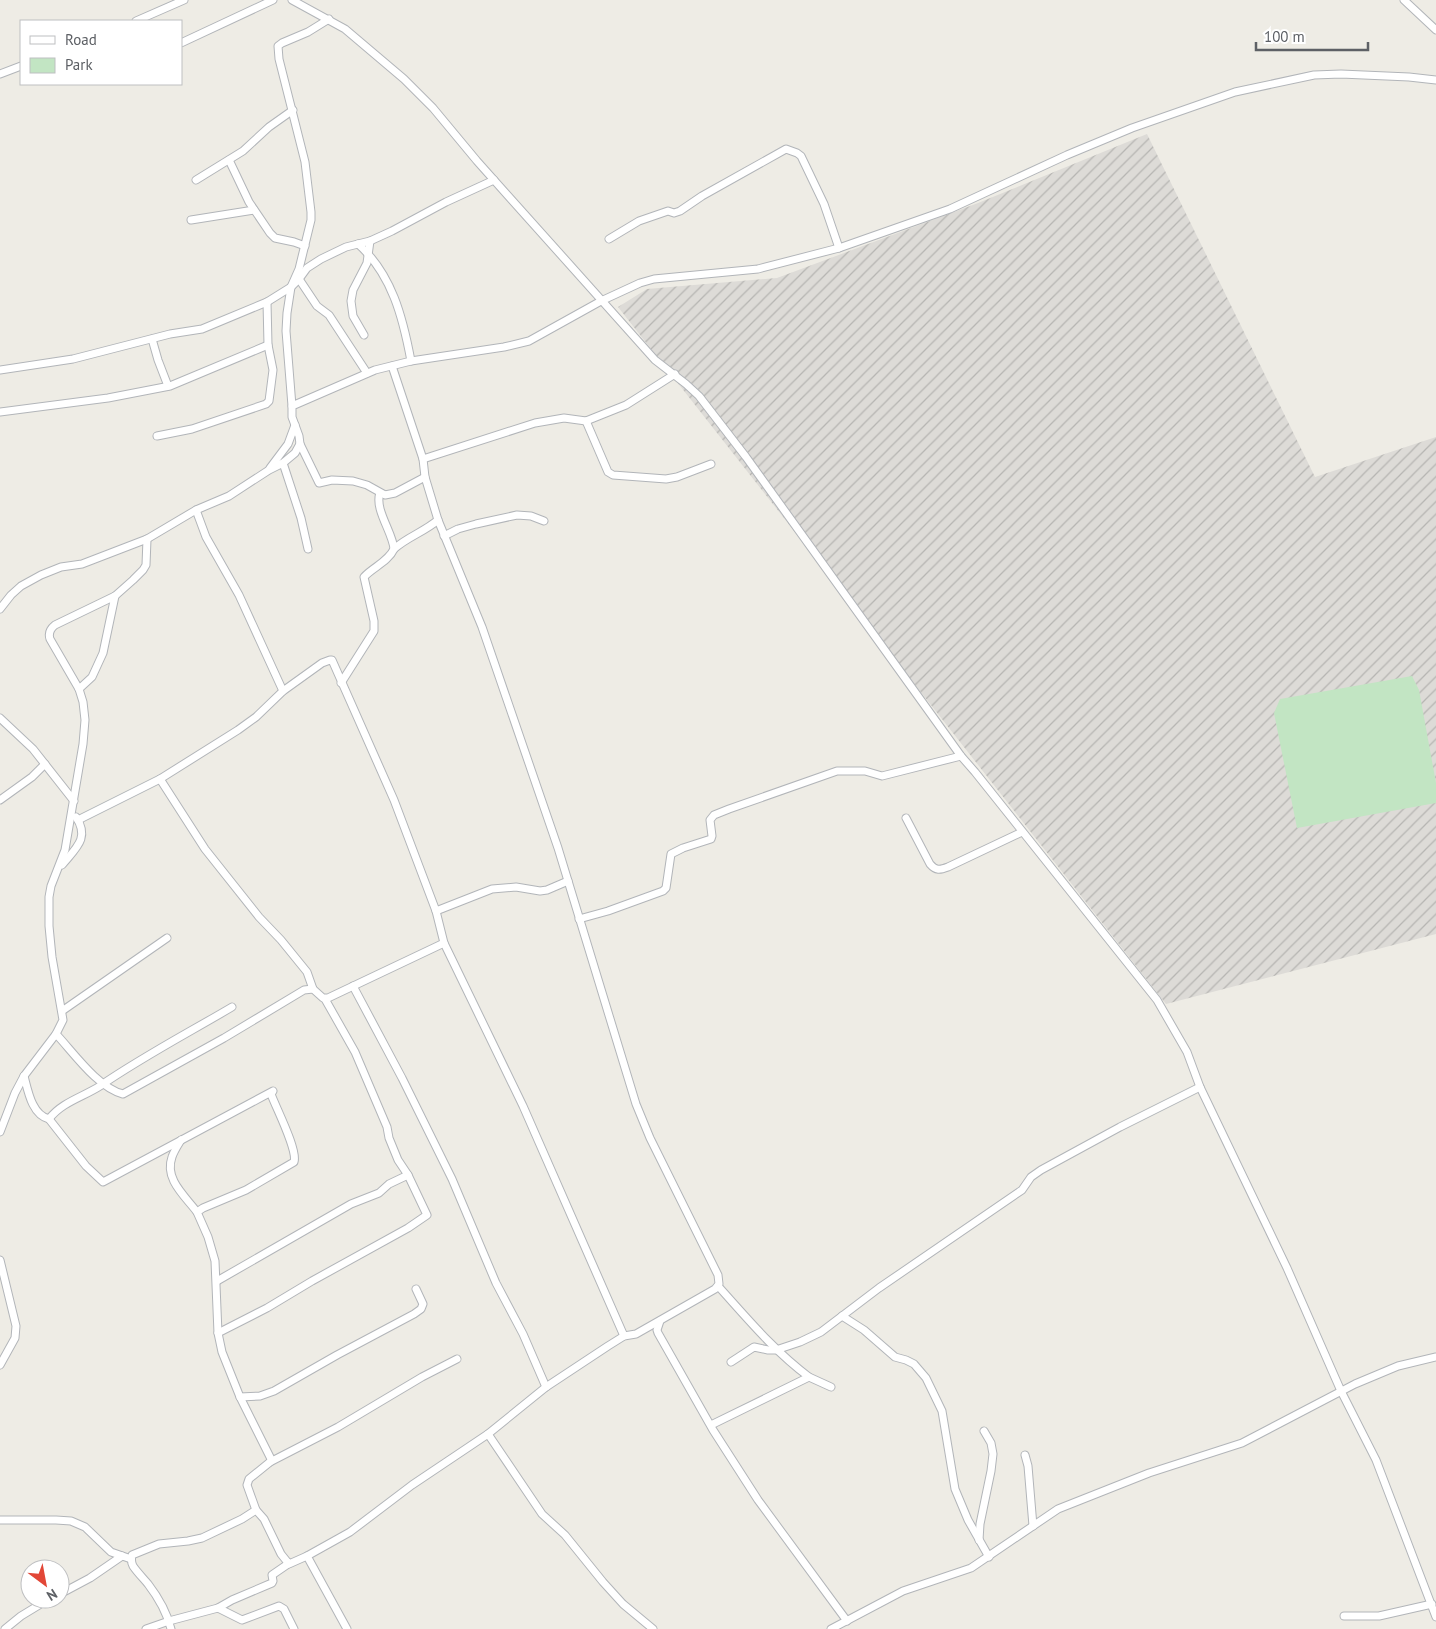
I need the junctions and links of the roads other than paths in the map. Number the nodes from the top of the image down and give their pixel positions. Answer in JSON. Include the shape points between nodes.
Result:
{"nodes":[{"id":1,"x":184,"y":0,"type":"edge"},
{"id":2,"x":273,"y":0,"type":"edge"},
{"id":3,"x":292,"y":0,"type":"edge"},
{"id":4,"x":1404,"y":0,"type":"edge"},
{"id":5,"x":329,"y":19,"type":"junction"},
{"id":6,"x":138,"y":20,"type":"edge"},
{"id":7,"x":1436,"y":30,"type":"edge"},
{"id":8,"x":182,"y":43,"type":"edge"},
{"id":9,"x":20,"y":66,"type":"edge"},
{"id":10,"x":0,"y":74,"type":"edge"},
{"id":11,"x":1436,"y":80,"type":"edge"},
{"id":12,"x":293,"y":110,"type":"junction"},
{"id":13,"x":228,"y":160,"type":"junction"},
{"id":14,"x":196,"y":180,"type":"dead end"},
{"id":15,"x":494,"y":180,"type":"junction"},
{"id":16,"x":254,"y":210,"type":"junction"},
{"id":17,"x":191,"y":220,"type":"dead end"},
{"id":18,"x":609,"y":239,"type":"dead end"},
{"id":19,"x":370,"y":241,"type":"junction"},
{"id":20,"x":358,"y":244,"type":"junction"},
{"id":21,"x":305,"y":246,"type":"junction"},
{"id":22,"x":839,"y":248,"type":"junction"},
{"id":23,"x":369,"y":254,"type":"junction"},
{"id":24,"x":299,"y":279,"type":"junction"},
{"id":25,"x":291,"y":287,"type":"junction"},
{"id":26,"x":601,"y":301,"type":"junction"},
{"id":27,"x":267,"y":302,"type":"junction"},
{"id":28,"x":364,"y":335,"type":"dead end"},
{"id":29,"x":152,"y":339,"type":"junction"},
{"id":30,"x":268,"y":345,"type":"junction"},
{"id":31,"x":411,"y":361,"type":"junction"},
{"id":32,"x":392,"y":366,"type":"junction"},
{"id":33,"x":0,"y":370,"type":"edge"},
{"id":34,"x":367,"y":373,"type":"junction"},
{"id":35,"x":675,"y":374,"type":"junction"},
{"id":36,"x":168,"y":386,"type":"junction"},
{"id":37,"x":292,"y":406,"type":"junction"},
{"id":38,"x":0,"y":412,"type":"edge"},
{"id":39,"x":586,"y":421,"type":"junction"},
{"id":40,"x":295,"y":425,"type":"junction"},
{"id":41,"x":157,"y":436,"type":"dead end"},
{"id":42,"x":300,"y":444,"type":"junction"},
{"id":43,"x":422,"y":459,"type":"junction"},
{"id":44,"x":282,"y":463,"type":"junction"},
{"id":45,"x":711,"y":464,"type":"dead end"},
{"id":46,"x":269,"y":470,"type":"junction"},
{"id":47,"x":424,"y":477,"type":"junction"},
{"id":48,"x":380,"y":494,"type":"junction"},
{"id":49,"x":196,"y":510,"type":"junction"},
{"id":50,"x":438,"y":520,"type":"junction"},
{"id":51,"x":544,"y":520,"type":"dead end"},
{"id":52,"x":444,"y":536,"type":"junction"},
{"id":53,"x":147,"y":539,"type":"junction"},
{"id":54,"x":308,"y":549,"type":"dead end"},
{"id":55,"x":394,"y":549,"type":"junction"},
{"id":56,"x":116,"y":596,"type":"junction"},
{"id":57,"x":0,"y":609,"type":"edge"},
{"id":58,"x":341,"y":683,"type":"junction"},
{"id":59,"x":79,"y":689,"type":"junction"},
{"id":60,"x":283,"y":691,"type":"junction"},
{"id":61,"x":0,"y":718,"type":"edge"},
{"id":62,"x":961,"y":756,"type":"junction"},
{"id":63,"x":45,"y":764,"type":"junction"},
{"id":64,"x":160,"y":779,"type":"junction"},
{"id":65,"x":0,"y":800,"type":"edge"},
{"id":66,"x":74,"y":801,"type":"junction"},
{"id":67,"x":72,"y":810,"type":"junction"},
{"id":68,"x":906,"y":818,"type":"dead end"},
{"id":69,"x":78,"y":820,"type":"junction"},
{"id":70,"x":1022,"y":832,"type":"junction"},
{"id":71,"x":58,"y":870,"type":"junction"},
{"id":72,"x":568,"y":881,"type":"junction"},
{"id":73,"x":436,"y":911,"type":"junction"},
{"id":74,"x":578,"y":919,"type":"junction"},
{"id":75,"x":167,"y":938,"type":"dead end"},
{"id":76,"x":444,"y":943,"type":"junction"},
{"id":77,"x":353,"y":986,"type":"junction"},
{"id":78,"x":313,"y":989,"type":"junction"},
{"id":79,"x":325,"y":998,"type":"junction"},
{"id":80,"x":232,"y":1007,"type":"dead end"},
{"id":81,"x":62,"y":1011,"type":"junction"},
{"id":82,"x":56,"y":1034,"type":"junction"},
{"id":83,"x":24,"y":1076,"type":"junction"},
{"id":84,"x":103,"y":1083,"type":"junction"},
{"id":85,"x":1200,"y":1086,"type":"junction"},
{"id":86,"x":49,"y":1119,"type":"junction"},
{"id":87,"x":0,"y":1132,"type":"edge"},
{"id":88,"x":181,"y":1140,"type":"junction"},
{"id":89,"x":408,"y":1175,"type":"junction"},
{"id":90,"x":197,"y":1212,"type":"junction"},
{"id":91,"x":0,"y":1260,"type":"edge"},
{"id":92,"x":217,"y":1281,"type":"junction"},
{"id":93,"x":718,"y":1286,"type":"junction"},
{"id":94,"x":416,"y":1289,"type":"dead end"},
{"id":95,"x":842,"y":1316,"type":"junction"},
{"id":96,"x":660,"y":1321,"type":"junction"},
{"id":97,"x":218,"y":1333,"type":"junction"},
{"id":98,"x":624,"y":1336,"type":"junction"},
{"id":99,"x":776,"y":1350,"type":"junction"},
{"id":100,"x":1436,"y":1357,"type":"edge"},
{"id":101,"x":457,"y":1358,"type":"dead end"},
{"id":102,"x":731,"y":1362,"type":"dead end"},
{"id":103,"x":0,"y":1366,"type":"edge"},
{"id":104,"x":809,"y":1377,"type":"junction"},
{"id":105,"x":832,"y":1386,"type":"dead end"},
{"id":106,"x":546,"y":1387,"type":"junction"},
{"id":107,"x":1341,"y":1392,"type":"junction"},
{"id":108,"x":240,"y":1397,"type":"junction"},
{"id":109,"x":710,"y":1425,"type":"junction"},
{"id":110,"x":984,"y":1431,"type":"dead end"},
{"id":111,"x":488,"y":1434,"type":"junction"},
{"id":112,"x":1026,"y":1455,"type":"dead end"},
{"id":113,"x":270,"y":1462,"type":"junction"},
{"id":114,"x":256,"y":1510,"type":"junction"},
{"id":115,"x":0,"y":1520,"type":"edge"},
{"id":116,"x":1033,"y":1526,"type":"junction"},
{"id":117,"x":979,"y":1540,"type":"junction"},
{"id":118,"x":122,"y":1556,"type":"junction"},
{"id":119,"x":308,"y":1556,"type":"junction"},
{"id":120,"x":989,"y":1556,"type":"junction"},
{"id":121,"x":131,"y":1559,"type":"junction"},
{"id":122,"x":288,"y":1564,"type":"junction"},
{"id":123,"x":70,"y":1589,"type":"edge"},
{"id":124,"x":1432,"y":1604,"type":"junction"},
{"id":125,"x":218,"y":1608,"type":"junction"},
{"id":126,"x":33,"y":1609,"type":"edge"},
{"id":127,"x":1344,"y":1616,"type":"dead end"},
{"id":128,"x":1436,"y":1617,"type":"edge"},
{"id":129,"x":169,"y":1621,"type":"junction"},
{"id":130,"x":847,"y":1621,"type":"junction"},
{"id":131,"x":5,"y":1629,"type":"edge"},
{"id":132,"x":146,"y":1629,"type":"edge"},
{"id":133,"x":171,"y":1629,"type":"edge"},
{"id":134,"x":294,"y":1629,"type":"edge"},
{"id":135,"x":347,"y":1629,"type":"edge"},
{"id":136,"x":653,"y":1629,"type":"edge"},
{"id":137,"x":831,"y":1629,"type":"edge"}],
"edges":[{"from":1,"to":6,"type":"street"},
{"from":2,"to":8,"type":"street"},
{"from":3,"to":5,"type":"street"},
{"from":4,"to":7,"type":"street"},
{"from":5,"to":12,"type":"street","via":[[278,46]]},
{"from":5,"to":15,"type":"street","via":[[404,79]]},
{"from":9,"to":10,"type":"street"},
{"from":11,"to":22,"type":"street","via":[[1332,74],[1235,92],[1132,128],[950,209]]},
{"from":12,"to":13,"type":"street","via":[[243,152]]},
{"from":12,"to":21,"type":"street","via":[[305,162],[311,212]]},
{"from":13,"to":14,"type":"street"},
{"from":13,"to":16,"type":"street"},
{"from":15,"to":19,"type":"street"},
{"from":15,"to":26,"type":"street"},
{"from":16,"to":17,"type":"street"},
{"from":16,"to":21,"type":"street","via":[[275,238]]},
{"from":18,"to":22,"type":"street","via":[[640,221],[668,211],[680,211],[786,149],[800,156],[824,204]]},
{"from":19,"to":20,"type":"street"},
{"from":19,"to":23,"type":"street"},
{"from":20,"to":23,"type":"street"},
{"from":20,"to":24,"type":"street","via":[[313,263]]},
{"from":21,"to":25,"type":"street"},
{"from":22,"to":26,"type":"street","via":[[758,269],[654,279]]},
{"from":23,"to":28,"type":"street","via":[[351,301],[353,316]]},
{"from":23,"to":31,"type":"street","via":[[394,295]]},
{"from":24,"to":25,"type":"street"},
{"from":24,"to":34,"type":"street","via":[[317,306],[329,315]]},
{"from":25,"to":27,"type":"street"},
{"from":25,"to":37,"type":"street","via":[[286,331]]},
{"from":26,"to":31,"type":"street","via":[[522,344]]},
{"from":26,"to":35,"type":"street","via":[[655,360]]},
{"from":27,"to":29,"type":"street","via":[[196,331]]},
{"from":27,"to":30,"type":"street"},
{"from":29,"to":33,"type":"street","via":[[73,359]]},
{"from":29,"to":36,"type":"street"},
{"from":30,"to":36,"type":"street"},
{"from":30,"to":41,"type":"street","via":[[273,370],[268,403],[192,429]]},
{"from":31,"to":32,"type":"street"},
{"from":32,"to":34,"type":"street"},
{"from":32,"to":43,"type":"street"},
{"from":34,"to":37,"type":"street"},
{"from":35,"to":39,"type":"street","via":[[626,405]]},
{"from":35,"to":62,"type":"street","via":[[699,396],[746,457]]},
{"from":36,"to":38,"type":"street","via":[[108,398]]},
{"from":37,"to":40,"type":"street"},
{"from":39,"to":43,"type":"street","via":[[564,418],[535,423]]},
{"from":39,"to":45,"type":"street","via":[[608,472],[613,475],[666,479]]},
{"from":40,"to":42,"type":"street"},
{"from":40,"to":46,"type":"street","via":[[288,444]]},
{"from":42,"to":44,"type":"street","via":[[295,454]]},
{"from":42,"to":48,"type":"street","via":[[319,483],[353,481]]},
{"from":43,"to":47,"type":"street"},
{"from":44,"to":46,"type":"street"},
{"from":44,"to":54,"type":"street"},
{"from":46,"to":49,"type":"street","via":[[229,496]]},
{"from":47,"to":48,"type":"street","via":[[395,493]]},
{"from":47,"to":50,"type":"street"},
{"from":48,"to":55,"type":"street","via":[[380,508]]},
{"from":49,"to":53,"type":"street"},
{"from":49,"to":60,"type":"street","via":[[206,537],[238,595]]},
{"from":50,"to":52,"type":"street"},
{"from":50,"to":55,"type":"street"},
{"from":51,"to":52,"type":"street","via":[[517,515],[458,529]]},
{"from":52,"to":72,"type":"street","via":[[482,627]]},
{"from":53,"to":56,"type":"street","via":[[146,565]]},
{"from":53,"to":57,"type":"street","via":[[82,564],[40,575],[21,586]]},
{"from":55,"to":58,"type":"street","via":[[387,559],[364,577],[374,631]]},
{"from":56,"to":59,"type":"street","via":[[103,653],[95,672]]},
{"from":56,"to":59,"type":"street","via":[[55,624],[50,630],[50,639]]},
{"from":58,"to":60,"type":"street","via":[[334,662],[330,660]]},
{"from":58,"to":73,"type":"street","via":[[394,800]]},
{"from":59,"to":66,"type":"street","via":[[85,720],[84,744]]},
{"from":60,"to":64,"type":"street","via":[[238,730]]},
{"from":61,"to":63,"type":"street"},
{"from":62,"to":70,"type":"street"},
{"from":62,"to":74,"type":"street","via":[[882,776],[865,771],[837,771],[714,815],[710,820],[711,838],[671,854],[663,891]]},
{"from":63,"to":65,"type":"street"},
{"from":63,"to":66,"type":"street"},
{"from":64,"to":69,"type":"street"},
{"from":64,"to":78,"type":"street","via":[[205,849],[307,972]]},
{"from":66,"to":67,"type":"street"},
{"from":67,"to":69,"type":"street"},
{"from":67,"to":71,"type":"street"},
{"from":68,"to":70,"type":"street","via":[[930,864],[937,870]]},
{"from":69,"to":71,"type":"street","via":[[83,835]]},
{"from":70,"to":85,"type":"street","via":[[1157,1000],[1187,1052]]},
{"from":71,"to":81,"type":"street","via":[[51,886],[48,909],[52,957]]},
{"from":72,"to":73,"type":"street","via":[[540,891],[492,889]]},
{"from":72,"to":74,"type":"street"},
{"from":73,"to":76,"type":"street"},
{"from":74,"to":93,"type":"street","via":[[636,1104],[718,1275]]},
{"from":75,"to":81,"type":"street"},
{"from":76,"to":77,"type":"street"},
{"from":76,"to":98,"type":"street","via":[[523,1106]]},
{"from":77,"to":79,"type":"street"},
{"from":77,"to":106,"type":"street","via":[[452,1179],[496,1283]]},
{"from":78,"to":79,"type":"street"},
{"from":78,"to":84,"type":"street","via":[[304,990],[128,1092],[120,1094]]},
{"from":79,"to":89,"type":"street","via":[[355,1052],[398,1160]]},
{"from":80,"to":84,"type":"street"},
{"from":81,"to":82,"type":"street","via":[[63,1020]]},
{"from":82,"to":83,"type":"street"},
{"from":82,"to":84,"type":"street"},
{"from":83,"to":86,"type":"street","via":[[35,1108]]},
{"from":83,"to":87,"type":"street"},
{"from":84,"to":86,"type":"street","via":[[54,1112]]},
{"from":85,"to":95,"type":"street","via":[[1041,1170],[1022,1190]]},
{"from":85,"to":107,"type":"street","via":[[1283,1260]]},
{"from":86,"to":88,"type":"street","via":[[103,1182]]},
{"from":88,"to":90,"type":"street","via":[[172,1157],[170,1176]]},
{"from":88,"to":90,"type":"street","via":[[273,1091],[271,1094],[293,1147],[295,1158],[292,1164]]},
{"from":89,"to":92,"type":"street"},
{"from":89,"to":97,"type":"street","via":[[427,1213],[424,1218]]},
{"from":90,"to":92,"type":"street","via":[[215,1261]]},
{"from":91,"to":103,"type":"street","via":[[16,1326],[14,1338]]},
{"from":92,"to":97,"type":"street"},
{"from":93,"to":96,"type":"street"},
{"from":93,"to":99,"type":"street"},
{"from":94,"to":108,"type":"street","via":[[423,1304],[414,1314],[274,1391]]},
{"from":95,"to":99,"type":"street","via":[[821,1332]]},
{"from":95,"to":117,"type":"street","via":[[896,1358],[914,1364],[926,1378],[942,1410],[955,1489]]},
{"from":96,"to":98,"type":"street","via":[[636,1334]]},
{"from":96,"to":109,"type":"street","via":[[658,1333]]},
{"from":97,"to":108,"type":"street","via":[[224,1361]]},
{"from":98,"to":106,"type":"street"},
{"from":99,"to":102,"type":"street","via":[[754,1347]]},
{"from":99,"to":104,"type":"street"},
{"from":100,"to":107,"type":"street","via":[[1398,1366]]},
{"from":101,"to":113,"type":"street"},
{"from":104,"to":105,"type":"street"},
{"from":104,"to":109,"type":"street"},
{"from":106,"to":111,"type":"street"},
{"from":107,"to":116,"type":"street","via":[[1242,1444],[1149,1472],[1058,1509]]},
{"from":107,"to":124,"type":"street","via":[[1376,1460]]},
{"from":108,"to":113,"type":"street","via":[[270,1456]]},
{"from":109,"to":130,"type":"street","via":[[758,1500]]},
{"from":110,"to":117,"type":"street","via":[[993,1454]]},
{"from":111,"to":119,"type":"street","via":[[350,1532]]},
{"from":111,"to":136,"type":"street","via":[[542,1514],[565,1535],[623,1604]]},
{"from":112,"to":116,"type":"street"},
{"from":113,"to":114,"type":"street","via":[[247,1481]]},
{"from":114,"to":121,"type":"street","via":[[202,1538],[159,1544],[132,1555]]},
{"from":114,"to":122,"type":"street"},
{"from":115,"to":118,"type":"street","via":[[71,1521],[85,1527],[109,1550]]},
{"from":116,"to":120,"type":"street"},
{"from":117,"to":120,"type":"street"},
{"from":118,"to":121,"type":"street"},
{"from":118,"to":123,"type":"street"},
{"from":119,"to":122,"type":"street"},
{"from":119,"to":135,"type":"street"},
{"from":120,"to":130,"type":"street","via":[[971,1568],[903,1591]]},
{"from":121,"to":129,"type":"street"},
{"from":122,"to":125,"type":"street","via":[[272,1575],[272,1583]]},
{"from":124,"to":127,"type":"street","via":[[1378,1616]]},
{"from":124,"to":128,"type":"street"},
{"from":125,"to":129,"type":"street"},
{"from":125,"to":134,"type":"street","via":[[242,1620],[281,1607]]},
{"from":126,"to":131,"type":"street"},
{"from":129,"to":132,"type":"street"},
{"from":129,"to":133,"type":"street"},
{"from":130,"to":137,"type":"street"}]}
